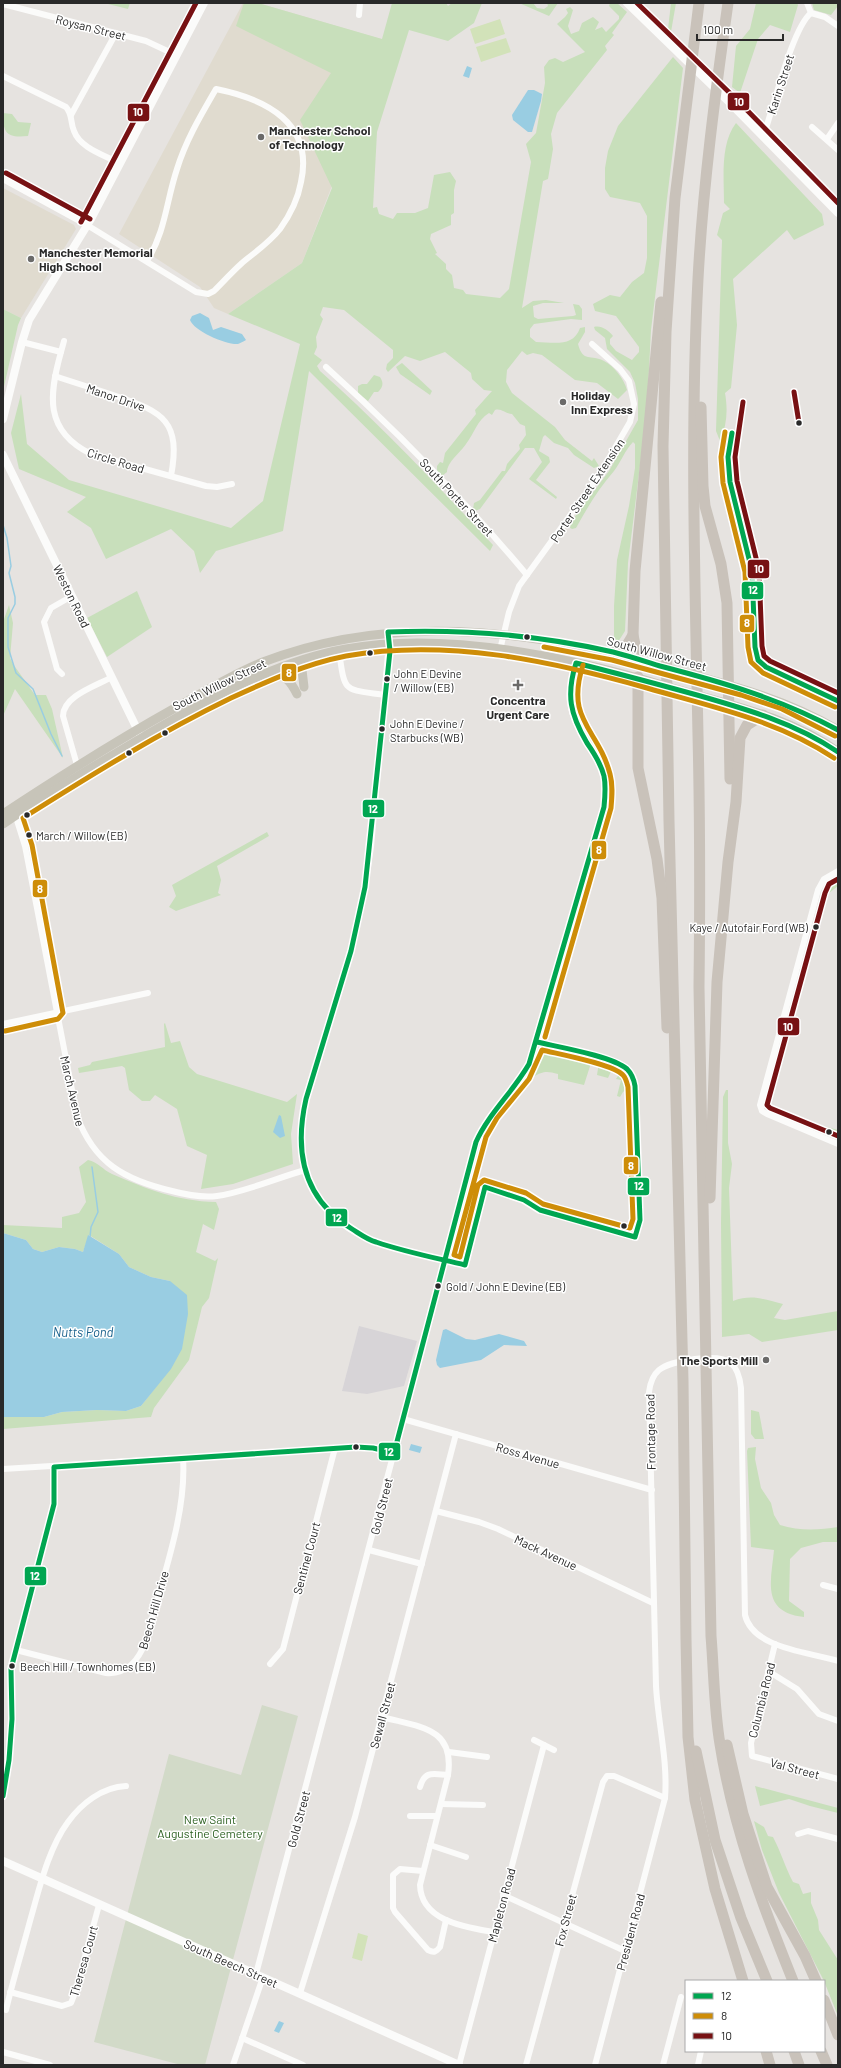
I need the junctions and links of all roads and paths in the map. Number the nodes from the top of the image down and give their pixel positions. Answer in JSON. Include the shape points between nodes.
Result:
{"nodes":[{"id":1,"x":204,"y":3,"type":"edge"},
{"id":2,"x":360,"y":3,"type":"edge"},
{"id":3,"x":627,"y":3,"type":"edge"},
{"id":4,"x":699,"y":3,"type":"edge"},
{"id":5,"x":728,"y":3,"type":"edge"},
{"id":6,"x":807,"y":3,"type":"edge"},
{"id":7,"x":3,"y":4,"type":"edge"},
{"id":8,"x":811,"y":13,"type":"junction"},
{"id":9,"x":359,"y":15,"type":"dead end"},
{"id":10,"x":838,"y":26,"type":"edge"},
{"id":11,"x":116,"y":33,"type":"junction"},
{"id":12,"x":176,"y":55,"type":"junction"},
{"id":13,"x":3,"y":76,"type":"edge"},
{"id":14,"x":71,"y":115,"type":"junction"},
{"id":15,"x":838,"y":123,"type":"edge"},
{"id":16,"x":812,"y":127,"type":"dead end"},
{"id":17,"x":764,"y":137,"type":"junction"},
{"id":18,"x":827,"y":140,"type":"junction"},
{"id":19,"x":838,"y":150,"type":"edge"},
{"id":20,"x":119,"y":163,"type":"junction"},
{"id":21,"x":3,"y":179,"type":"edge"},
{"id":22,"x":675,"y":198,"type":"junction"},
{"id":23,"x":838,"y":213,"type":"edge"},
{"id":24,"x":87,"y":226,"type":"junction"},
{"id":25,"x":147,"y":261,"type":"junction"},
{"id":26,"x":22,"y":342,"type":"junction"},
{"id":27,"x":64,"y":342,"type":"dead end"},
{"id":28,"x":592,"y":344,"type":"dead end"},
{"id":29,"x":61,"y":352,"type":"junction"},
{"id":30,"x":696,"y":352,"type":"junction"},
{"id":31,"x":326,"y":367,"type":"dead end"},
{"id":32,"x":55,"y":376,"type":"junction"},
{"id":33,"x":3,"y":419,"type":"edge"},
{"id":34,"x":3,"y":457,"type":"edge"},
{"id":35,"x":171,"y":476,"type":"junction"},
{"id":36,"x":232,"y":484,"type":"dead end"},
{"id":37,"x":526,"y":575,"type":"junction"},
{"id":38,"x":72,"y":596,"type":"junction"},
{"id":39,"x":388,"y":632,"type":"junction"},
{"id":40,"x":503,"y":634,"type":"junction"},
{"id":41,"x":633,"y":635,"type":"junction"},
{"id":42,"x":390,"y":644,"type":"junction"},
{"id":43,"x":500,"y":650,"type":"junction"},
{"id":44,"x":339,"y":651,"type":"junction"},
{"id":45,"x":614,"y":653,"type":"junction"},
{"id":46,"x":312,"y":658,"type":"junction"},
{"id":47,"x":638,"y":660,"type":"junction"},
{"id":48,"x":576,"y":663,"type":"junction"},
{"id":49,"x":62,"y":674,"type":"dead end"},
{"id":50,"x":264,"y":675,"type":"junction"},
{"id":51,"x":112,"y":677,"type":"junction"},
{"id":52,"x":638,"y":677,"type":"junction"},
{"id":53,"x":729,"y":684,"type":"junction"},
{"id":54,"x":385,"y":695,"type":"junction"},
{"id":55,"x":729,"y":705,"type":"junction"},
{"id":56,"x":763,"y":715,"type":"junction"},
{"id":57,"x":137,"y":729,"type":"junction"},
{"id":58,"x":838,"y":730,"type":"edge"},
{"id":59,"x":141,"y":738,"type":"junction"},
{"id":60,"x":838,"y":752,"type":"edge"},
{"id":61,"x":77,"y":765,"type":"junction"},
{"id":62,"x":14,"y":811,"type":"junction"},
{"id":63,"x":3,"y":814,"type":"edge"},
{"id":64,"x":3,"y":824,"type":"edge"},
{"id":65,"x":728,"y":862,"type":"junction"},
{"id":66,"x":838,"y":871,"type":"edge"},
{"id":67,"x":148,"y":993,"type":"dead end"},
{"id":68,"x":56,"y":1012,"type":"junction"},
{"id":69,"x":3,"y":1024,"type":"edge"},
{"id":70,"x":838,"y":1144,"type":"edge"},
{"id":71,"x":305,"y":1170,"type":"junction"},
{"id":72,"x":678,"y":1181,"type":"junction"},
{"id":73,"x":445,"y":1260,"type":"junction"},
{"id":74,"x":706,"y":1311,"type":"junction"},
{"id":75,"x":403,"y":1419,"type":"junction"},
{"id":76,"x":456,"y":1434,"type":"junction"},
{"id":77,"x":335,"y":1448,"type":"junction"},
{"id":78,"x":394,"y":1453,"type":"junction"},
{"id":79,"x":183,"y":1458,"type":"junction"},
{"id":80,"x":54,"y":1467,"type":"junction"},
{"id":81,"x":3,"y":1468,"type":"edge"},
{"id":82,"x":652,"y":1490,"type":"junction"},
{"id":83,"x":436,"y":1511,"type":"junction"},
{"id":84,"x":369,"y":1550,"type":"junction"},
{"id":85,"x":422,"y":1564,"type":"junction"},
{"id":86,"x":823,"y":1585,"type":"dead end"},
{"id":87,"x":838,"y":1589,"type":"edge"},
{"id":88,"x":653,"y":1603,"type":"junction"},
{"id":89,"x":775,"y":1644,"type":"junction"},
{"id":90,"x":16,"y":1650,"type":"junction"},
{"id":91,"x":838,"y":1661,"type":"edge"},
{"id":92,"x":270,"y":1664,"type":"dead end"},
{"id":93,"x":768,"y":1671,"type":"junction"},
{"id":94,"x":715,"y":1695,"type":"junction"},
{"id":95,"x":689,"y":1705,"type":"junction"},
{"id":96,"x":382,"y":1717,"type":"junction"},
{"id":97,"x":838,"y":1721,"type":"edge"},
{"id":98,"x":534,"y":1740,"type":"dead end"},
{"id":99,"x":544,"y":1745,"type":"junction"},
{"id":100,"x":554,"y":1750,"type":"dead end"},
{"id":101,"x":448,"y":1752,"type":"junction"},
{"id":102,"x":752,"y":1756,"type":"joint"},
{"id":103,"x":487,"y":1757,"type":"dead end"},
{"id":104,"x":448,"y":1775,"type":"junction"},
{"id":105,"x":838,"y":1779,"type":"edge"},
{"id":106,"x":126,"y":1786,"type":"dead end"},
{"id":107,"x":420,"y":1787,"type":"dead end"},
{"id":108,"x":3,"y":1796,"type":"edge"},
{"id":109,"x":665,"y":1798,"type":"junction"},
{"id":110,"x":441,"y":1804,"type":"junction"},
{"id":111,"x":483,"y":1805,"type":"dead end"},
{"id":112,"x":410,"y":1816,"type":"dead end"},
{"id":113,"x":438,"y":1816,"type":"junction"},
{"id":114,"x":798,"y":1834,"type":"dead end"},
{"id":115,"x":838,"y":1839,"type":"edge"},
{"id":116,"x":430,"y":1845,"type":"junction"},
{"id":117,"x":466,"y":1857,"type":"dead end"},
{"id":118,"x":3,"y":1861,"type":"edge"},
{"id":119,"x":423,"y":1871,"type":"junction"},
{"id":120,"x":42,"y":1878,"type":"junction"},
{"id":121,"x":503,"y":1895,"type":"junction"},
{"id":122,"x":99,"y":1904,"type":"junction"},
{"id":123,"x":446,"y":1920,"type":"junction"},
{"id":124,"x":564,"y":1924,"type":"junction"},
{"id":125,"x":493,"y":1932,"type":"junction"},
{"id":126,"x":625,"y":1951,"type":"junction"},
{"id":127,"x":259,"y":1975,"type":"junction"},
{"id":128,"x":743,"y":1980,"type":"edge"},
{"id":129,"x":766,"y":1980,"type":"edge"},
{"id":130,"x":793,"y":1980,"type":"edge"},
{"id":131,"x":816,"y":1980,"type":"edge"},
{"id":132,"x":10,"y":1992,"type":"junction"},
{"id":133,"x":300,"y":1993,"type":"junction"},
{"id":134,"x":681,"y":1997,"type":"dead end"},
{"id":135,"x":825,"y":2002,"type":"edge"},
{"id":136,"x":6,"y":2010,"type":"dead end"},
{"id":137,"x":838,"y":2035,"type":"edge"},
{"id":138,"x":242,"y":2038,"type":"junction"},
{"id":139,"x":3,"y":2052,"type":"edge"},
{"id":140,"x":701,"y":2052,"type":"edge"},
{"id":141,"x":766,"y":2052,"type":"edge"},
{"id":142,"x":794,"y":2052,"type":"edge"},
{"id":143,"x":821,"y":2052,"type":"edge"},
{"id":144,"x":45,"y":2064,"type":"edge"},
{"id":145,"x":233,"y":2065,"type":"edge"},
{"id":146,"x":303,"y":2065,"type":"edge"},
{"id":147,"x":459,"y":2065,"type":"edge"},
{"id":148,"x":526,"y":2065,"type":"edge"},
{"id":149,"x":595,"y":2065,"type":"edge"},
{"id":150,"x":663,"y":2065,"type":"edge"},
{"id":151,"x":698,"y":2065,"type":"edge"},
{"id":152,"x":770,"y":2065,"type":"edge"},
{"id":153,"x":800,"y":2065,"type":"edge"},
{"id":154,"x":827,"y":2065,"type":"edge"}],
"edges":[{"from":1,"to":12,"type":"street"},
{"from":2,"to":9,"type":"street"},
{"from":3,"to":17,"type":"street"},
{"from":4,"to":22,"type":"highway"},
{"from":5,"to":30,"type":"highway","via":[[707,166],[698,278]]},
{"from":6,"to":8,"type":"street"},
{"from":7,"to":11,"type":"street","name":"Roysan Street"},
{"from":8,"to":10,"type":"street","via":[[825,17]]},
{"from":8,"to":17,"type":"street","name":"Karin Street","via":[[806,17],[793,46]]},
{"from":11,"to":12,"type":"street","name":"Roysan Street","via":[[153,43]]},
{"from":11,"to":14,"type":"street"},
{"from":12,"to":20,"type":"street"},
{"from":13,"to":14,"type":"street","via":[[62,105]]},
{"from":14,"to":20,"type":"street","via":[[74,132],[80,142]]},
{"from":15,"to":18,"type":"street"},
{"from":16,"to":18,"type":"street"},
{"from":17,"to":23,"type":"street"},
{"from":18,"to":19,"type":"street"},
{"from":20,"to":24,"type":"street"},
{"from":21,"to":24,"type":"street"},
{"from":22,"to":41,"type":"highway","via":[[660,311],[635,571]]},
{"from":22,"to":72,"type":"highway","via":[[666,332],[663,454]]},
{"from":24,"to":25,"type":"street"},
{"from":24,"to":26,"type":"street","via":[[33,313]]},
{"from":25,"to":25,"type":"street","via":[[166,218],[173,180],[183,152],[216,89],[251,98],[273,110],[289,123],[301,142],[303,172],[295,202],[279,230],[208,294],[196,292]]},
{"from":26,"to":29,"type":"street"},
{"from":26,"to":33,"type":"street"},
{"from":27,"to":29,"type":"street","name":"Circle Road"},
{"from":28,"to":37,"type":"street","name":"Porter Street Extension","via":[[620,369],[629,381],[633,395],[633,413],[607,464]]},
{"from":29,"to":32,"type":"street","name":"Circle Road"},
{"from":30,"to":53,"type":"highway","via":[[702,426],[703,486],[705,506],[725,583]]},
{"from":30,"to":74,"type":"highway","via":[[694,480],[699,987]]},
{"from":31,"to":37,"type":"street","name":"South Porter Street","via":[[394,430],[479,520]]},
{"from":32,"to":35,"type":"street","name":"Manor Drive","via":[[156,411],[165,421],[173,438],[175,453]]},
{"from":32,"to":35,"type":"street","name":"Circle Road","via":[[51,394],[54,414],[64,434],[74,444],[91,454]]},
{"from":34,"to":38,"type":"street","name":"Weston Road"},
{"from":35,"to":36,"type":"street","name":"Circle Road","via":[[217,487]]},
{"from":37,"to":40,"type":"street","via":[[515,594]]},
{"from":38,"to":49,"type":"street","via":[[51,608],[44,622],[57,669]]},
{"from":38,"to":51,"type":"street","name":"Weston Road"},
{"from":39,"to":40,"type":"main road","name":"South Willow Street","via":[[455,630]]},
{"from":39,"to":42,"type":"street"},
{"from":39,"to":57,"type":"main road","name":"South Willow Street","via":[[335,641],[265,662],[197,695]]},
{"from":40,"to":43,"type":"street"},
{"from":40,"to":45,"type":"main road","name":"South Willow Street"},
{"from":41,"to":45,"type":"highway","via":[[627,645]]},
{"from":41,"to":47,"type":"highway"},
{"from":42,"to":43,"type":"main road","name":"South Willow Street","via":[[435,644]]},
{"from":42,"to":44,"type":"main road","name":"South Willow Street"},
{"from":42,"to":54,"type":"street"},
{"from":43,"to":48,"type":"main road","name":"South Willow Street"},
{"from":44,"to":46,"type":"main road","name":"South Willow Street"},
{"from":44,"to":54,"type":"street","via":[[342,676],[348,688]]},
{"from":45,"to":47,"type":"main road","name":"South Willow Street"},
{"from":46,"to":50,"type":"main road","name":"South Willow Street"},
{"from":46,"to":50,"type":"main road","via":[[306,662],[302,670],[301,690],[283,676]]},
{"from":47,"to":52,"type":"main road"},
{"from":47,"to":53,"type":"main road","name":"South Willow Street"},
{"from":48,"to":52,"type":"main road","name":"South Willow Street"},
{"from":48,"to":73,"type":"street","name":"Gold Street","via":[[570,687],[571,708],[604,775],[607,788],[604,807],[534,1051],[524,1075],[491,1114],[479,1134]]},
{"from":50,"to":59,"type":"main road","name":"South Willow Street","via":[[205,702]]},
{"from":51,"to":57,"type":"street","name":"Weston Road"},
{"from":51,"to":61,"type":"street","via":[[74,698],[63,709]]},
{"from":52,"to":55,"type":"main road","name":"South Willow Street"},
{"from":52,"to":72,"type":"highway","via":[[639,774],[657,859],[662,898],[671,1116]]},
{"from":53,"to":55,"type":"highway"},
{"from":53,"to":58,"type":"main road","name":"South Willow Street","via":[[785,702]]},
{"from":54,"to":71,"type":"street","via":[[365,887],[351,951],[302,1112],[300,1143]]},
{"from":55,"to":56,"type":"main road","name":"South Willow Street"},
{"from":55,"to":65,"type":"highway","via":[[731,771]]},
{"from":56,"to":60,"type":"main road","name":"South Willow Street","via":[[801,729]]},
{"from":56,"to":65,"type":"highway","via":[[747,725],[740,738]]},
{"from":57,"to":59,"type":"street","name":"Weston Road"},
{"from":57,"to":61,"type":"main road","name":"South Willow Street"},
{"from":59,"to":62,"type":"main road","name":"South Willow Street"},
{"from":61,"to":62,"type":"main road","name":"South Willow Street"},
{"from":62,"to":63,"type":"main road","name":"South Willow Street"},
{"from":62,"to":64,"type":"main road","name":"South Willow Street"},
{"from":62,"to":68,"type":"street","name":"March Avenue","via":[[25,846]]},
{"from":65,"to":74,"type":"highway","via":[[717,982],[710,1153],[710,1268]]},
{"from":66,"to":70,"type":"street","via":[[824,879],[818,890],[760,1105],[762,1111],[767,1114]]},
{"from":67,"to":68,"type":"street"},
{"from":68,"to":69,"type":"street"},
{"from":68,"to":71,"type":"street","name":"March Avenue","via":[[81,1128],[96,1151],[121,1173],[152,1187],[204,1197],[231,1193]]},
{"from":71,"to":73,"type":"street","via":[[314,1191],[327,1209],[349,1228],[382,1244]]},
{"from":72,"to":95,"type":"highway"},
{"from":73,"to":75,"type":"street","name":"Gold Street"},
{"from":74,"to":94,"type":"highway","via":[[711,1620]]},
{"from":75,"to":76,"type":"street","name":"Ross Avenue"},
{"from":75,"to":78,"type":"street","name":"Gold Street"},
{"from":76,"to":82,"type":"street","name":"Ross Avenue"},
{"from":76,"to":83,"type":"street","name":"Sewall Street"},
{"from":77,"to":78,"type":"street","via":[[364,1447]]},
{"from":77,"to":79,"type":"street"},
{"from":77,"to":92,"type":"street","name":"Sentinel Court","via":[[283,1649]]},
{"from":78,"to":84,"type":"street","name":"Gold Street"},
{"from":79,"to":80,"type":"street"},
{"from":79,"to":90,"type":"street","name":"Beech Hill Drive","via":[[184,1486],[174,1533],[146,1641],[133,1664],[121,1672],[106,1674]]},
{"from":80,"to":81,"type":"street"},
{"from":80,"to":90,"type":"street","via":[[54,1504]]},
{"from":82,"to":88,"type":"street","name":"Frontage Road"},
{"from":82,"to":89,"type":"street","name":"Frontage Road","via":[[649,1392],[655,1374],[662,1368],[687,1361],[716,1358],[729,1361],[737,1371],[741,1388],[745,1615],[754,1633]]},
{"from":83,"to":85,"type":"street","name":"Sewall Street"},
{"from":83,"to":88,"type":"street","name":"Mack Avenue","via":[[498,1529]]},
{"from":84,"to":85,"type":"street"},
{"from":84,"to":127,"type":"street","name":"Gold Street"},
{"from":85,"to":96,"type":"street","name":"Sewall Street"},
{"from":86,"to":87,"type":"street"},
{"from":88,"to":109,"type":"street","name":"Frontage Road","via":[[657,1705]]},
{"from":89,"to":91,"type":"street"},
{"from":89,"to":93,"type":"street","name":"Columbia Road"},
{"from":90,"to":108,"type":"street","via":[[10,1678],[12,1719]]},
{"from":93,"to":97,"type":"street","via":[[797,1689],[819,1714]]},
{"from":93,"to":102,"type":"street","name":"Columbia Road","via":[[751,1743]]},
{"from":94,"to":130,"type":"highway","via":[[728,1791],[746,1855]]},
{"from":94,"to":131,"type":"highway","via":[[743,1814],[767,1887]]},
{"from":95,"to":128,"type":"highway","via":[[688,1737],[699,1820],[715,1889]]},
{"from":95,"to":129,"type":"highway","via":[[701,1778],[715,1840],[741,1918]]},
{"from":96,"to":101,"type":"street","via":[[435,1733],[444,1742]]},
{"from":96,"to":133,"type":"street","name":"Sewall Street","via":[[355,1817]]},
{"from":98,"to":99,"type":"street"},
{"from":99,"to":100,"type":"street"},
{"from":99,"to":121,"type":"street","name":"Mapleton Road"},
{"from":101,"to":103,"type":"street"},
{"from":101,"to":104,"type":"street"},
{"from":102,"to":105,"type":"street","name":"Val Street"},
{"from":104,"to":107,"type":"street","via":[[429,1774],[424,1777]]},
{"from":104,"to":110,"type":"street"},
{"from":106,"to":120,"type":"street","via":[[111,1789],[97,1796],[78,1811],[60,1836]]},
{"from":109,"to":124,"type":"street","name":"Fox Street","via":[[620,1778],[607,1776],[600,1788]]},
{"from":109,"to":126,"type":"street","name":"President Road"},
{"from":110,"to":111,"type":"street"},
{"from":110,"to":113,"type":"street"},
{"from":112,"to":113,"type":"street"},
{"from":113,"to":116,"type":"street"},
{"from":114,"to":115,"type":"street","via":[[808,1831]]},
{"from":116,"to":117,"type":"street"},
{"from":116,"to":119,"type":"street"},
{"from":118,"to":120,"type":"street","name":"South Beech Street"},
{"from":119,"to":123,"type":"street","via":[[420,1884],[423,1897],[434,1914]]},
{"from":119,"to":123,"type":"street","via":[[400,1869],[393,1875],[393,1908],[428,1950],[433,1952],[440,1947]]},
{"from":120,"to":122,"type":"street","name":"South Beech Street"},
{"from":120,"to":132,"type":"street"},
{"from":121,"to":124,"type":"street"},
{"from":121,"to":125,"type":"street","name":"Mapleton Road"},
{"from":122,"to":127,"type":"street","name":"South Beech Street"},
{"from":122,"to":132,"type":"street","name":"Theresa Court","via":[[71,2002],[62,2006]]},
{"from":123,"to":125,"type":"street"},
{"from":124,"to":126,"type":"street"},
{"from":124,"to":148,"type":"street","name":"Fox Street"},
{"from":125,"to":147,"type":"street","name":"Mapleton Road"},
{"from":126,"to":149,"type":"street","name":"President Road"},
{"from":127,"to":133,"type":"street","name":"South Beech Street"},
{"from":127,"to":138,"type":"street","name":"Gold Street"},
{"from":132,"to":136,"type":"street"},
{"from":133,"to":147,"type":"street","name":"South Beech Street"},
{"from":134,"to":150,"type":"street"},
{"from":135,"to":137,"type":"highway"},
{"from":138,"to":145,"type":"street","name":"Gold Street"},
{"from":138,"to":146,"type":"street"},
{"from":139,"to":144,"type":"street"},
{"from":140,"to":151,"type":"street"},
{"from":141,"to":152,"type":"highway"},
{"from":142,"to":153,"type":"highway"},
{"from":143,"to":154,"type":"highway"}]}
